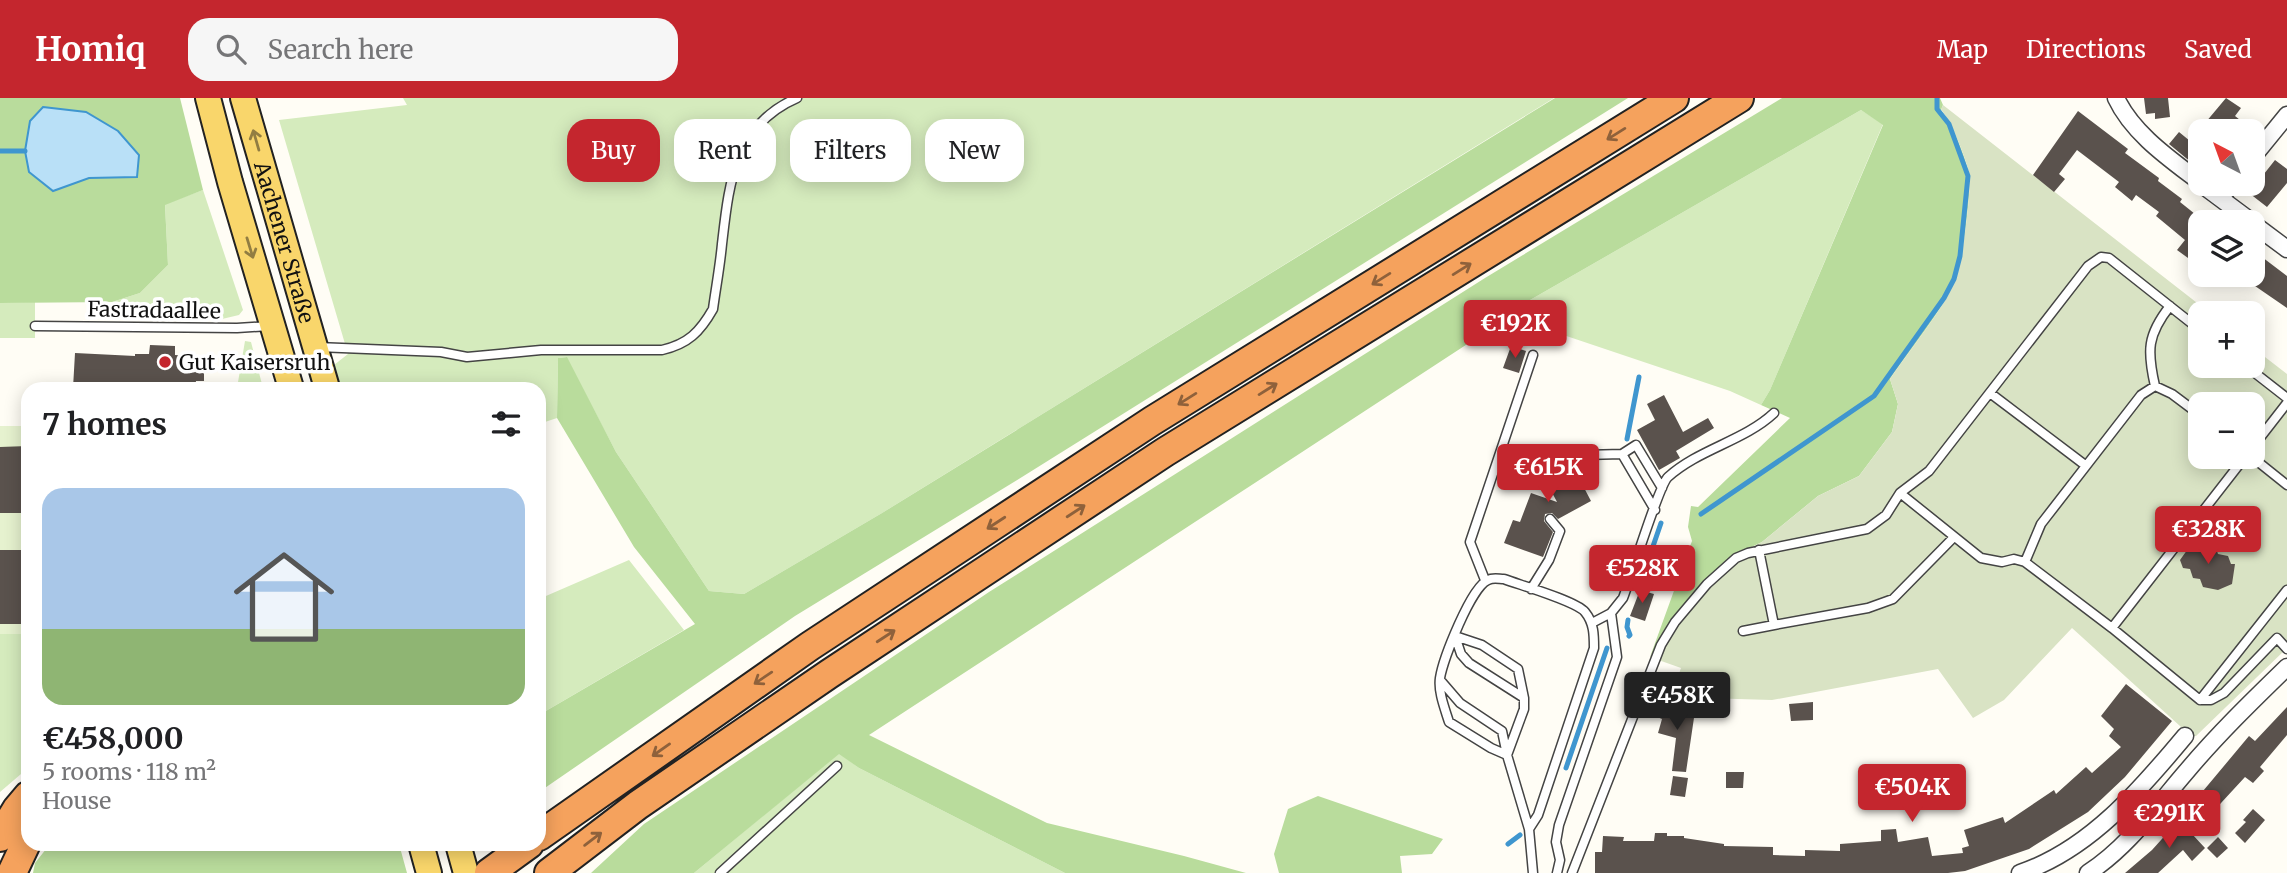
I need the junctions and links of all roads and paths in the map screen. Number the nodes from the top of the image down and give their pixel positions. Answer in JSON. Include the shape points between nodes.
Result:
{"nodes":[{"id":1,"x":208,"y":98,"type":"edge"},
{"id":2,"x":243,"y":98,"type":"edge"},
{"id":3,"x":797,"y":98,"type":"edge"},
{"id":4,"x":1674,"y":98,"type":"edge"},
{"id":5,"x":1740,"y":98,"type":"edge"},
{"id":6,"x":2116,"y":98,"type":"edge"},
{"id":7,"x":2287,"y":115,"type":"edge"},
{"id":8,"x":2265,"y":142,"type":"edge"},
{"id":9,"x":2188,"y":173,"type":"edge"},
{"id":10,"x":2217,"y":196,"type":"edge"},
{"id":11,"x":2220,"y":198,"type":"joint"},
{"id":12,"x":2236,"y":210,"type":"edge"},
{"id":13,"x":2265,"y":232,"type":"edge"},
{"id":14,"x":2287,"y":249,"type":"edge"},
{"id":15,"x":2170,"y":306,"type":"junction"},
{"id":16,"x":2188,"y":320,"type":"edge"},
{"id":17,"x":35,"y":326,"type":"dead end"},
{"id":18,"x":273,"y":326,"type":"junction"},
{"id":19,"x":315,"y":347,"type":"junction"},
{"id":20,"x":1533,"y":355,"type":"dead end"},
{"id":21,"x":2260,"y":378,"type":"edge"},
{"id":22,"x":289,"y":382,"type":"edge"},
{"id":23,"x":325,"y":382,"type":"edge"},
{"id":24,"x":2155,"y":386,"type":"junction"},
{"id":25,"x":1990,"y":393,"type":"junction"},
{"id":26,"x":2287,"y":401,"type":"edge"},
{"id":27,"x":2188,"y":406,"type":"edge"},
{"id":28,"x":1774,"y":413,"type":"dead end"},
{"id":29,"x":2265,"y":431,"type":"edge"},
{"id":30,"x":1622,"y":454,"type":"junction"},
{"id":31,"x":1584,"y":455,"type":"dead end"},
{"id":32,"x":2085,"y":465,"type":"junction"},
{"id":33,"x":2265,"y":467,"type":"edge"},
{"id":34,"x":2236,"y":469,"type":"edge"},
{"id":35,"x":2287,"y":485,"type":"edge"},
{"id":36,"x":1662,"y":488,"type":"junction"},
{"id":37,"x":1900,"y":493,"type":"junction"},
{"id":38,"x":1654,"y":510,"type":"junction"},
{"id":39,"x":1550,"y":519,"type":"dead end"},
{"id":40,"x":1954,"y":537,"type":"junction"},
{"id":41,"x":1759,"y":550,"type":"junction"},
{"id":42,"x":2025,"y":562,"type":"junction"},
{"id":43,"x":1485,"y":580,"type":"junction"},
{"id":44,"x":1531,"y":589,"type":"junction"},
{"id":45,"x":2287,"y":590,"type":"edge"},
{"id":46,"x":1611,"y":613,"type":"junction"},
{"id":47,"x":1592,"y":622,"type":"junction"},
{"id":48,"x":1774,"y":625,"type":"junction"},
{"id":49,"x":2112,"y":628,"type":"junction"},
{"id":50,"x":1743,"y":631,"type":"dead end"},
{"id":51,"x":1455,"y":636,"type":"junction"},
{"id":52,"x":2287,"y":649,"type":"edge"},
{"id":53,"x":2287,"y":667,"type":"edge"},
{"id":54,"x":1440,"y":679,"type":"junction"},
{"id":55,"x":1524,"y":698,"type":"junction"},
{"id":56,"x":2200,"y":700,"type":"junction"},
{"id":57,"x":2185,"y":736,"type":"dead end"},
{"id":58,"x":1507,"y":755,"type":"junction"},
{"id":59,"x":837,"y":766,"type":"dead end"},
{"id":60,"x":21,"y":804,"type":"edge"},
{"id":61,"x":1529,"y":829,"type":"junction"},
{"id":62,"x":546,"y":831,"type":"edge"},
{"id":63,"x":0,"y":837,"type":"edge"},
{"id":64,"x":22,"y":851,"type":"edge"},
{"id":65,"x":423,"y":851,"type":"edge"},
{"id":66,"x":460,"y":851,"type":"edge"},
{"id":67,"x":518,"y":851,"type":"edge"},
{"id":68,"x":12,"y":873,"type":"edge"},
{"id":69,"x":429,"y":873,"type":"edge"},
{"id":70,"x":466,"y":873,"type":"edge"},
{"id":71,"x":489,"y":873,"type":"edge"},
{"id":72,"x":549,"y":873,"type":"edge"},
{"id":73,"x":720,"y":873,"type":"edge"},
{"id":74,"x":1533,"y":873,"type":"edge"},
{"id":75,"x":1557,"y":873,"type":"edge"},
{"id":76,"x":1572,"y":873,"type":"edge"},
{"id":77,"x":2020,"y":873,"type":"edge"},
{"id":78,"x":2088,"y":873,"type":"edge"}],
"edges":[{"from":1,"to":18,"type":"main road","name":"Aachener Straße","one_way":true},
{"from":19,"to":2,"type":"main road","name":"Aachener Straße","one_way":true},
{"from":3,"to":19,"type":"lane","via":[[780,105],[755,128],[738,155],[728,193],[713,309],[692,339],[662,350],[551,350],[467,357]]},
{"from":4,"to":62,"type":"highway","one_way":true,"via":[[1152,421],[810,646]]},
{"from":72,"to":5,"type":"highway","one_way":true,"via":[[638,805],[829,674],[1165,452]]},
{"from":6,"to":9,"type":"street","via":[[2132,122]]},
{"from":7,"to":8,"type":"street"},
{"from":10,"to":11,"type":"street"},
{"from":11,"to":12,"type":"street"},
{"from":13,"to":14,"type":"street"},
{"from":15,"to":16,"type":"lane"},
{"from":15,"to":24,"type":"lane","via":[[2153,330],[2149,349]]},
{"from":15,"to":25,"type":"lane","via":[[2109,258],[2101,257],[2088,266]]},
{"from":17,"to":18,"type":"lane","name":"Fastradaallee"},
{"from":18,"to":19,"type":"main road"},
{"from":18,"to":22,"type":"main road","name":"Aachener Straße"},
{"from":19,"to":23,"type":"main road","name":"Aachener Straße"},
{"from":20,"to":43,"type":"lane","via":[[1470,542]]},
{"from":21,"to":26,"type":"lane"},
{"from":24,"to":27,"type":"lane"},
{"from":24,"to":32,"type":"lane","via":[[2141,395]]},
{"from":25,"to":32,"type":"lane"},
{"from":25,"to":37,"type":"lane","via":[[1929,471]]},
{"from":26,"to":29,"type":"lane"},
{"from":28,"to":36,"type":"lane","via":[[1688,463],[1665,479]]},
{"from":30,"to":31,"type":"lane"},
{"from":30,"to":36,"type":"lane","via":[[1636,445]]},
{"from":30,"to":38,"type":"lane"},
{"from":32,"to":42,"type":"lane","via":[[2041,524]]},
{"from":33,"to":35,"type":"lane"},
{"from":34,"to":49,"type":"lane"},
{"from":36,"to":38,"type":"lane"},
{"from":37,"to":40,"type":"lane"},
{"from":37,"to":41,"type":"lane","via":[[1886,515],[1867,529]]},
{"from":38,"to":46,"type":"lane","via":[[1623,598]]},
{"from":39,"to":44,"type":"lane","via":[[1560,531]]},
{"from":40,"to":42,"type":"lane","via":[[1981,558]]},
{"from":40,"to":48,"type":"lane","via":[[1893,599]]},
{"from":41,"to":48,"type":"lane"},
{"from":41,"to":76,"type":"lane","via":[[1721,570],[1690,602],[1661,645]]},
{"from":42,"to":49,"type":"lane"},
{"from":43,"to":44,"type":"lane","via":[[1504,579]]},
{"from":43,"to":51,"type":"lane","via":[[1471,596]]},
{"from":44,"to":47,"type":"lane","via":[[1583,609]]},
{"from":45,"to":56,"type":"lane"},
{"from":46,"to":47,"type":"lane"},
{"from":46,"to":75,"type":"lane","via":[[1617,657],[1559,825]]},
{"from":47,"to":61,"type":"lane","via":[[1594,649],[1538,816]]},
{"from":48,"to":50,"type":"lane"},
{"from":49,"to":56,"type":"lane"},
{"from":51,"to":54,"type":"lane"},
{"from":51,"to":55,"type":"lane","via":[[1469,663]]},
{"from":51,"to":55,"type":"lane","via":[[1471,639],[1518,669]]},
{"from":52,"to":56,"type":"lane","via":[[2277,638],[2224,693]]},
{"from":53,"to":78,"type":"street","via":[[2229,724],[2137,831]]},
{"from":54,"to":58,"type":"lane","via":[[1460,703],[1502,731]]},
{"from":54,"to":58,"type":"lane","via":[[1449,722]]},
{"from":55,"to":58,"type":"lane"},
{"from":57,"to":77,"type":"street","via":[[2125,804],[2079,842]]},
{"from":58,"to":61,"type":"lane"},
{"from":59,"to":73,"type":"lane"},
{"from":60,"to":63,"type":"highway"},
{"from":61,"to":74,"type":"lane"},
{"from":64,"to":68,"type":"highway"},
{"from":65,"to":69,"type":"main road"},
{"from":66,"to":70,"type":"main road"},
{"from":67,"to":71,"type":"highway"}]}
